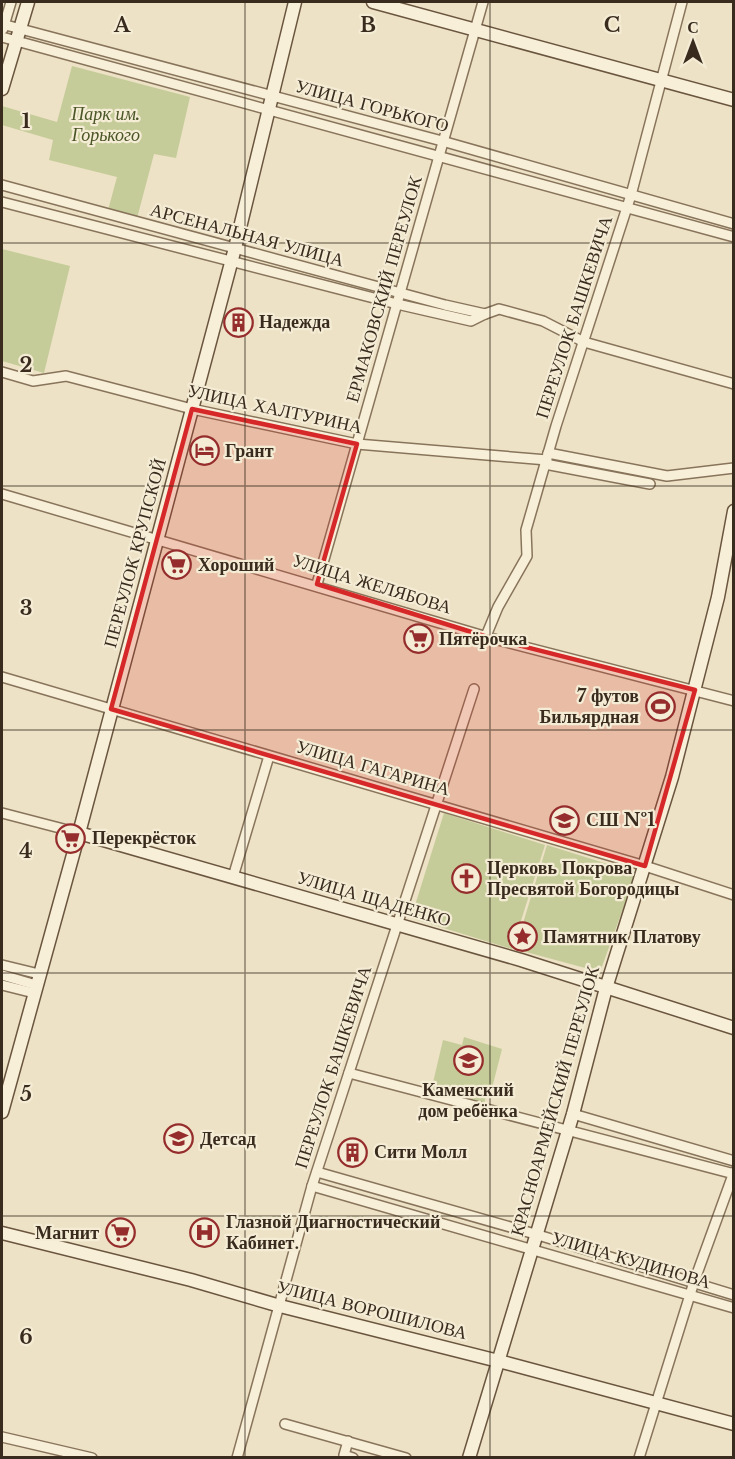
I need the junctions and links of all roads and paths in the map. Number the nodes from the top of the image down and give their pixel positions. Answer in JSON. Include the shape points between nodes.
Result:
{"nodes":[{"id":1,"x":11,"y":2,"type":"edge"},
{"id":2,"x":28,"y":2,"type":"edge"},
{"id":3,"x":295,"y":2,"type":"edge"},
{"id":4,"x":374,"y":2,"type":"edge"},
{"id":5,"x":483,"y":2,"type":"edge"},
{"id":6,"x":682,"y":2,"type":"edge"},
{"id":7,"x":2,"y":30,"type":"edge"},
{"id":8,"x":475,"y":30,"type":"junction"},
{"id":9,"x":18,"y":35,"type":"junction"},
{"id":10,"x":660,"y":80,"type":"junction"},
{"id":11,"x":2,"y":89,"type":"edge"},
{"id":12,"x":734,"y":100,"type":"edge"},
{"id":13,"x":270,"y":102,"type":"junction"},
{"id":14,"x":442,"y":141,"type":"junction"},
{"id":15,"x":438,"y":155,"type":"junction"},
{"id":16,"x":2,"y":185,"type":"edge"},
{"id":17,"x":631,"y":195,"type":"junction"},
{"id":18,"x":2,"y":202,"type":"edge"},
{"id":19,"x":627,"y":209,"type":"junction"},
{"id":20,"x":734,"y":224,"type":"edge"},
{"id":21,"x":734,"y":237,"type":"edge"},
{"id":22,"x":234,"y":254,"type":"junction"},
{"id":23,"x":399,"y":293,"type":"junction"},
{"id":24,"x":397,"y":304,"type":"junction"},
{"id":25,"x":485,"y":314,"type":"junction"},
{"id":26,"x":584,"y":342,"type":"junction"},
{"id":27,"x":2,"y":372,"type":"edge"},
{"id":28,"x":734,"y":384,"type":"edge"},
{"id":29,"x":192,"y":409,"type":"junction"},
{"id":30,"x":357,"y":444,"type":"junction"},
{"id":31,"x":547,"y":459,"type":"junction"},
{"id":32,"x":734,"y":468,"type":"edge"},
{"id":33,"x":650,"y":484,"type":"dead end"},
{"id":34,"x":2,"y":494,"type":"edge"},
{"id":35,"x":734,"y":511,"type":"edge"},
{"id":36,"x":157,"y":539,"type":"junction"},
{"id":37,"x":317,"y":584,"type":"junction"},
{"id":38,"x":486,"y":636,"type":"junction"},
{"id":39,"x":2,"y":677,"type":"edge"},
{"id":40,"x":474,"y":689,"type":"dead end"},
{"id":41,"x":695,"y":690,"type":"junction"},
{"id":42,"x":734,"y":701,"type":"edge"},
{"id":43,"x":111,"y":709,"type":"junction"},
{"id":44,"x":269,"y":756,"type":"junction"},
{"id":45,"x":435,"y":804,"type":"junction"},
{"id":46,"x":2,"y":813,"type":"edge"},
{"id":47,"x":79,"y":833,"type":"junction"},
{"id":48,"x":645,"y":866,"type":"junction"},
{"id":49,"x":233,"y":877,"type":"junction"},
{"id":50,"x":734,"y":895,"type":"edge"},
{"id":51,"x":397,"y":925,"type":"junction"},
{"id":52,"x":2,"y":965,"type":"edge"},
{"id":53,"x":2,"y":975,"type":"edge"},
{"id":54,"x":37,"y":984,"type":"junction"},
{"id":55,"x":2,"y":985,"type":"edge"},
{"id":56,"x":606,"y":988,"type":"junction"},
{"id":57,"x":734,"y":1028,"type":"edge"},
{"id":58,"x":349,"y":1073,"type":"junction"},
{"id":59,"x":2,"y":1112,"type":"edge"},
{"id":60,"x":573,"y":1114,"type":"junction"},
{"id":61,"x":567,"y":1131,"type":"junction"},
{"id":62,"x":734,"y":1161,"type":"edge"},
{"id":63,"x":317,"y":1172,"type":"junction"},
{"id":64,"x":733,"y":1173,"type":"edge"},
{"id":65,"x":312,"y":1186,"type":"junction"},
{"id":66,"x":2,"y":1233,"type":"edge"},
{"id":67,"x":535,"y":1234,"type":"junction"},
{"id":68,"x":530,"y":1248,"type":"junction"},
{"id":69,"x":694,"y":1282,"type":"junction"},
{"id":70,"x":690,"y":1295,"type":"junction"},
{"id":71,"x":734,"y":1295,"type":"edge"},
{"id":72,"x":279,"y":1306,"type":"junction"},
{"id":73,"x":734,"y":1308,"type":"edge"},
{"id":74,"x":497,"y":1360,"type":"junction"},
{"id":75,"x":655,"y":1403,"type":"junction"},
{"id":76,"x":285,"y":1424,"type":"dead end"},
{"id":77,"x":734,"y":1425,"type":"edge"},
{"id":78,"x":2,"y":1437,"type":"edge"},
{"id":79,"x":348,"y":1441,"type":"junction"},
{"id":80,"x":86,"y":1457,"type":"edge"},
{"id":81,"x":237,"y":1458,"type":"edge"},
{"id":82,"x":353,"y":1458,"type":"edge"},
{"id":83,"x":406,"y":1458,"type":"edge"},
{"id":84,"x":469,"y":1458,"type":"edge"},
{"id":85,"x":639,"y":1458,"type":"edge"}],
"edges":[{"from":1,"to":7,"type":"street"},
{"from":2,"to":9,"type":"street"},
{"from":3,"to":13,"type":"street","name":"ПЕРЕУЛОК КРУПСКОЙ"},
{"from":4,"to":8,"type":"street"},
{"from":5,"to":8,"type":"street","name":"ЕРМАКОВСКИЙ ПЕРЕУЛОК"},
{"from":6,"to":10,"type":"street","name":"ПЕРЕУЛОК БАШКЕВИЧА"},
{"from":7,"to":9,"type":"street","name":"УЛИЦА ГОРЬКОГО"},
{"from":8,"to":10,"type":"street"},
{"from":8,"to":14,"type":"street","name":"ЕРМАКОВСКИЙ ПЕРЕУЛОК"},
{"from":9,"to":11,"type":"street"},
{"from":9,"to":13,"type":"street","name":"УЛИЦА ГОРЬКОГО"},
{"from":9,"to":13,"type":"street","name":"УЛИЦА ГОРЬКОГО"},
{"from":10,"to":12,"type":"street"},
{"from":10,"to":17,"type":"street","name":"ПЕРЕУЛОК БАШКЕВИЧА"},
{"from":13,"to":14,"type":"street","name":"УЛИЦА ГОРЬКОГО"},
{"from":13,"to":15,"type":"street","name":"УЛИЦА ГОРЬКОГО"},
{"from":13,"to":22,"type":"street","name":"ПЕРЕУЛОК КРУПСКОЙ"},
{"from":14,"to":15,"type":"street","name":"ЕРМАКОВСКИЙ ПЕРЕУЛОК"},
{"from":14,"to":17,"type":"street","name":"УЛИЦА ГОРЬКОГО"},
{"from":15,"to":19,"type":"street","name":"УЛИЦА ГОРЬКОГО"},
{"from":15,"to":23,"type":"street","name":"ЕРМАКОВСКИЙ ПЕРЕУЛОК"},
{"from":16,"to":22,"type":"street","name":"АРСЕНАЛЬНАЯ УЛИЦА"},
{"from":17,"to":19,"type":"street","name":"ПЕРЕУЛОК БАШКЕВИЧА"},
{"from":17,"to":20,"type":"street","name":"УЛИЦА ГОРЬКОГО"},
{"from":18,"to":22,"type":"street","name":"АРСЕНАЛЬНАЯ УЛИЦА"},
{"from":19,"to":21,"type":"street","name":"УЛИЦА ГОРЬКОГО"},
{"from":19,"to":26,"type":"street","name":"ПЕРЕУЛОК БАШКЕВИЧА"},
{"from":22,"to":23,"type":"street","name":"АРСЕНАЛЬНАЯ УЛИЦА"},
{"from":22,"to":24,"type":"street","name":"АРСЕНАЛЬНАЯ УЛИЦА"},
{"from":22,"to":29,"type":"street","name":"ПЕРЕУЛОК КРУПСКОЙ"},
{"from":23,"to":24,"type":"street","name":"ЕРМАКОВСКИЙ ПЕРЕУЛОК"},
{"from":23,"to":25,"type":"street","name":"АРСЕНАЛЬНАЯ УЛИЦА"},
{"from":24,"to":25,"type":"street","name":"АРСЕНАЛЬНАЯ УЛИЦА","via":[[471,321]]},
{"from":24,"to":30,"type":"street","name":"ЕРМАКОВСКИЙ ПЕРЕУЛОК"},
{"from":25,"to":26,"type":"street","name":"АРСЕНАЛЬНАЯ УЛИЦА","via":[[500,309],[543,321]]},
{"from":26,"to":28,"type":"street","name":"АРСЕНАЛЬНАЯ УЛИЦА"},
{"from":26,"to":31,"type":"street","name":"ПЕРЕУЛОК БАШКЕВИЧА"},
{"from":27,"to":29,"type":"street","name":"УЛИЦА ХАЛТУРИНА","via":[[33,381],[66,376]]},
{"from":29,"to":30,"type":"street","name":"УЛИЦА ХАЛТУРИНА"},
{"from":29,"to":36,"type":"street","name":"ПЕРЕУЛОК КРУПСКОЙ"},
{"from":30,"to":31,"type":"street","name":"УЛИЦА ХАЛТУРИНА"},
{"from":30,"to":37,"type":"street","name":"ЕРМАКОВСКИЙ ПЕРЕУЛОК"},
{"from":31,"to":32,"type":"street","name":"УЛИЦА ХАЛТУРИНА","via":[[667,476]]},
{"from":31,"to":33,"type":"street"},
{"from":31,"to":38,"type":"street","name":"ПЕРЕУЛОК БАШКЕВИЧА","via":[[526,530],[527,556]]},
{"from":34,"to":36,"type":"street","name":"УЛИЦА ЖЕЛЯБОВА"},
{"from":35,"to":41,"type":"street","name":"КРАСНОАРМЕЙСКИЙ ПЕРЕУЛОК"},
{"from":36,"to":37,"type":"street","name":"УЛИЦА ЖЕЛЯБОВА"},
{"from":36,"to":43,"type":"street","name":"ПЕРЕУЛОК КРУПСКОЙ"},
{"from":37,"to":38,"type":"street","name":"УЛИЦА ЖЕЛЯБОВА"},
{"from":38,"to":41,"type":"street","name":"УЛИЦА ЖЕЛЯБОВА"},
{"from":39,"to":43,"type":"street","name":"УЛИЦА ГАГАРИНА"},
{"from":40,"to":45,"type":"street","name":"ПЕРЕУЛОК БАШКЕВИЧА"},
{"from":41,"to":42,"type":"street","name":"УЛИЦА ЖЕЛЯБОВА"},
{"from":41,"to":48,"type":"street","name":"КРАСНОАРМЕЙСКИЙ ПЕРЕУЛОК"},
{"from":43,"to":44,"type":"street","name":"УЛИЦА ГАГАРИНА"},
{"from":43,"to":47,"type":"street","name":"ПЕРЕУЛОК КРУПСКОЙ"},
{"from":44,"to":45,"type":"street","name":"УЛИЦА ГАГАРИНА"},
{"from":44,"to":49,"type":"street"},
{"from":45,"to":48,"type":"street","name":"УЛИЦА ГАГАРИНА"},
{"from":45,"to":51,"type":"street","name":"ПЕРЕУЛОК БАШКЕВИЧА"},
{"from":46,"to":47,"type":"street","name":"УЛИЦА ЩАДЕНКО"},
{"from":47,"to":49,"type":"street","name":"УЛИЦА ЩАДЕНКО"},
{"from":47,"to":54,"type":"street","name":"ПЕРЕУЛОК КРУПСКОЙ"},
{"from":48,"to":50,"type":"street","name":"УЛИЦА ГАГАРИНА"},
{"from":48,"to":56,"type":"street","name":"КРАСНОАРМЕЙСКИЙ ПЕРЕУЛОК"},
{"from":49,"to":51,"type":"street","name":"УЛИЦА ЩАДЕНКО"},
{"from":51,"to":56,"type":"street","name":"УЛИЦА ЩАДЕНКО"},
{"from":51,"to":58,"type":"street","name":"ПЕРЕУЛОК БАШКЕВИЧА"},
{"from":52,"to":54,"type":"street"},
{"from":53,"to":54,"type":"street"},
{"from":54,"to":55,"type":"street"},
{"from":54,"to":59,"type":"street","name":"ПЕРЕУЛОК КРУПСКОЙ"},
{"from":56,"to":57,"type":"street","name":"УЛИЦА ЩАДЕНКО"},
{"from":56,"to":60,"type":"street","name":"КРАСНОАРМЕЙСКИЙ ПЕРЕУЛОК"},
{"from":58,"to":61,"type":"street"},
{"from":58,"to":63,"type":"street","name":"ПЕРЕУЛОК БАШКЕВИЧА"},
{"from":60,"to":61,"type":"street","name":"КРАСНОАРМЕЙСКИЙ ПЕРЕУЛОК"},
{"from":60,"to":62,"type":"street"},
{"from":61,"to":64,"type":"street"},
{"from":61,"to":67,"type":"street","name":"КРАСНОАРМЕЙСКИЙ ПЕРЕУЛОК"},
{"from":63,"to":65,"type":"street","name":"ПЕРЕУЛОК БАШКЕВИЧА"},
{"from":63,"to":67,"type":"street","name":"УЛИЦА КУДИНОВА"},
{"from":64,"to":69,"type":"street"},
{"from":65,"to":68,"type":"street","name":"УЛИЦА КУДИНОВА"},
{"from":65,"to":72,"type":"street","name":"ПЕРЕУЛОК БАШКЕВИЧА"},
{"from":66,"to":72,"type":"street","name":"УЛИЦА ВОРОШИЛОВА"},
{"from":67,"to":68,"type":"street","name":"КРАСНОАРМЕЙСКИЙ ПЕРЕУЛОК"},
{"from":67,"to":69,"type":"street","name":"УЛИЦА КУДИНОВА"},
{"from":68,"to":70,"type":"street","name":"УЛИЦА КУДИНОВА"},
{"from":68,"to":74,"type":"street","name":"КРАСНОАРМЕЙСКИЙ ПЕРЕУЛОК"},
{"from":69,"to":70,"type":"street"},
{"from":69,"to":71,"type":"street","name":"УЛИЦА КУДИНОВА"},
{"from":70,"to":73,"type":"street","name":"УЛИЦА КУДИНОВА"},
{"from":70,"to":75,"type":"street"},
{"from":72,"to":74,"type":"street","name":"УЛИЦА ВОРОШИЛОВА"},
{"from":72,"to":81,"type":"street","name":"ПЕРЕУЛОК БАШКЕВИЧА"},
{"from":74,"to":75,"type":"street","name":"УЛИЦА ВОРОШИЛОВА"},
{"from":74,"to":84,"type":"street","name":"КРАСНОАРМЕЙСКИЙ ПЕРЕУЛОК"},
{"from":75,"to":77,"type":"street","name":"УЛИЦА ВОРОШИЛОВА"},
{"from":75,"to":85,"type":"street"},
{"from":76,"to":79,"type":"street"},
{"from":78,"to":80,"type":"street"},
{"from":79,"to":82,"type":"street","via":[[344,1455]]},
{"from":79,"to":83,"type":"street"}]}
